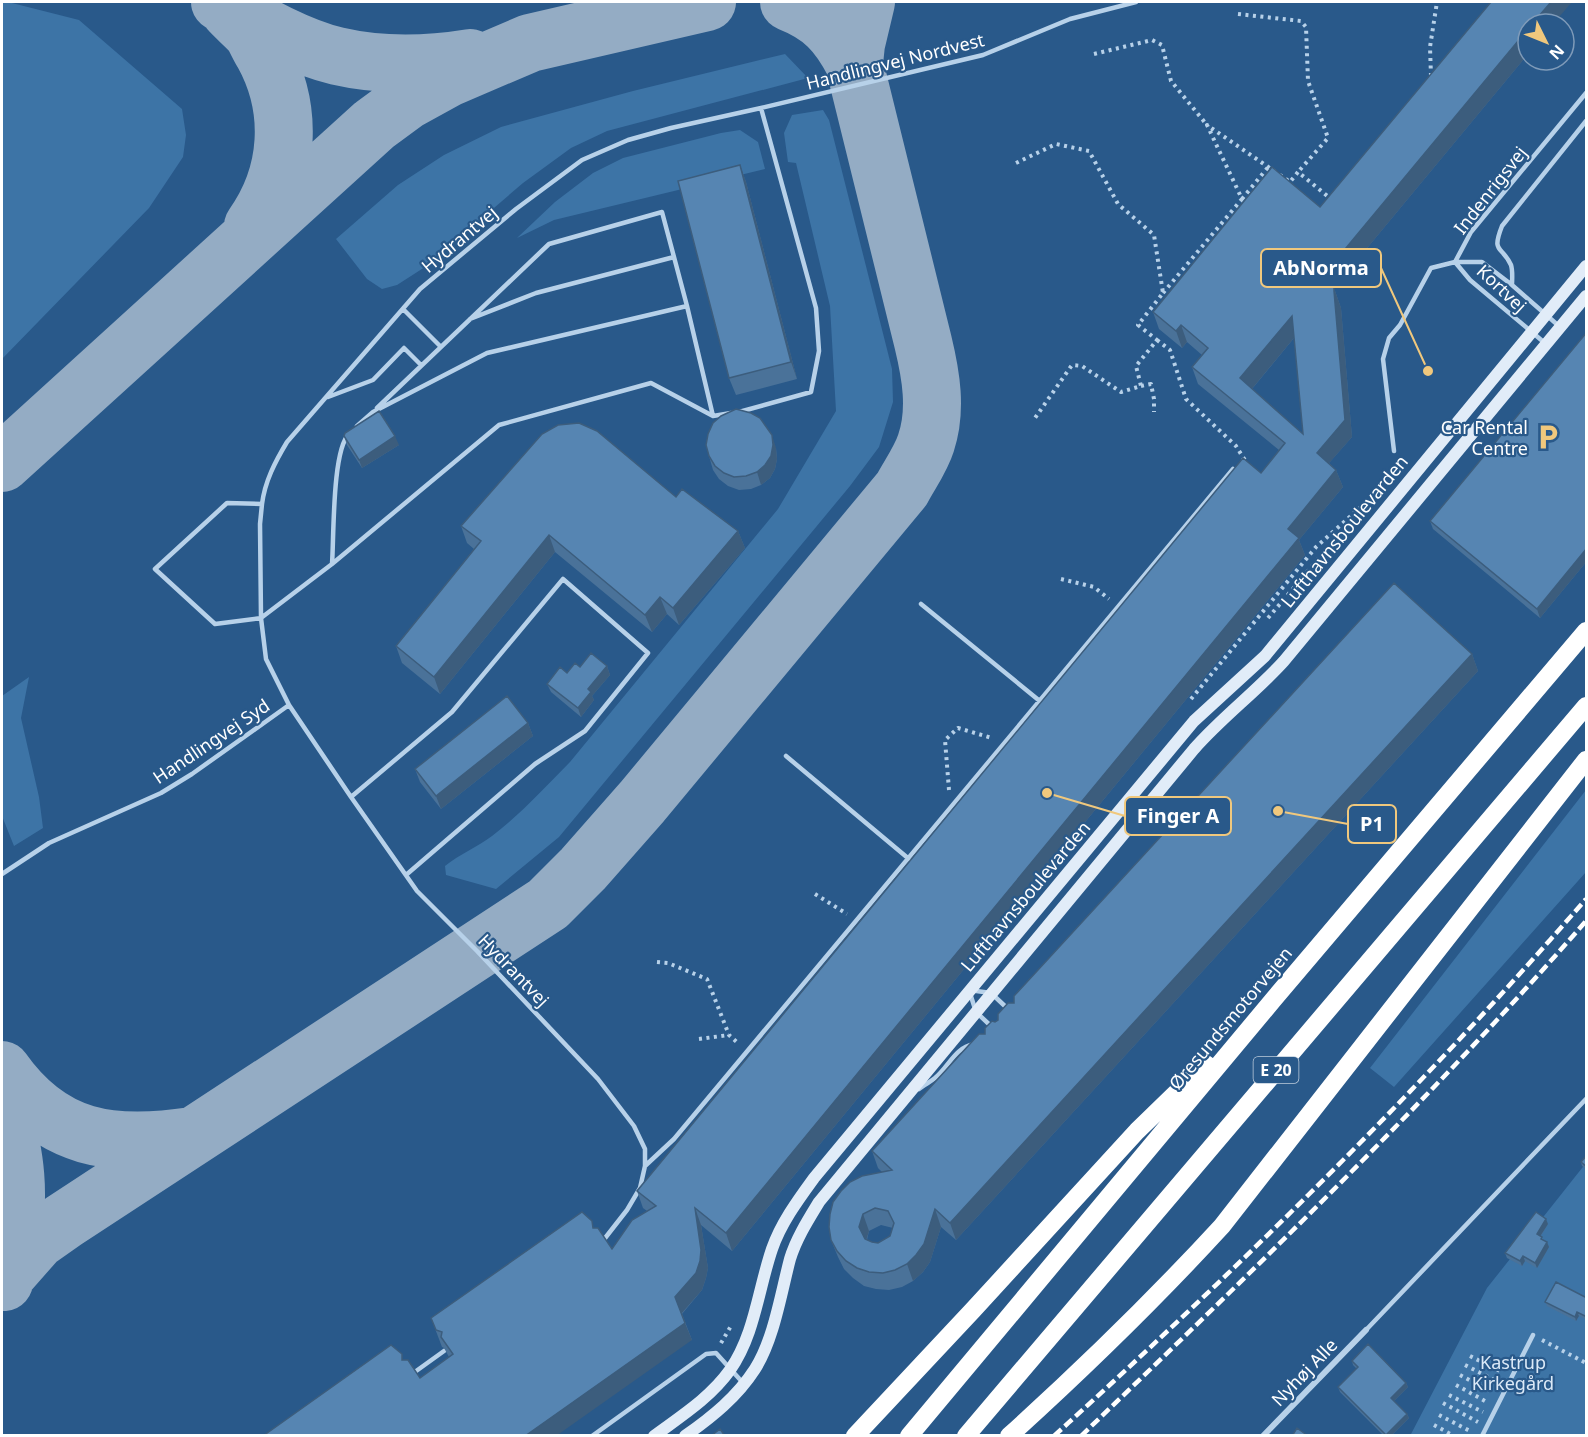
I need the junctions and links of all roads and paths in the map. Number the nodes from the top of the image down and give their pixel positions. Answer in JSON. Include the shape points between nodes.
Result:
{"nodes":[{"id":1,"x":1136,"y":2,"type":"edge"},
{"id":2,"x":1437,"y":2,"type":"edge"},
{"id":3,"x":1238,"y":14,"type":"dead end"},
{"id":4,"x":1094,"y":54,"type":"dead end"},
{"id":5,"x":1431,"y":82,"type":"edge"},
{"id":6,"x":1587,"y":93,"type":"edge"},
{"id":7,"x":761,"y":108,"type":"junction"},
{"id":8,"x":1587,"y":121,"type":"edge"},
{"id":9,"x":1207,"y":125,"type":"junction"},
{"id":10,"x":1016,"y":163,"type":"dead end"},
{"id":11,"x":1269,"y":166,"type":"junction"},
{"id":12,"x":1298,"y":172,"type":"junction"},
{"id":13,"x":1242,"y":199,"type":"junction"},
{"id":14,"x":1333,"y":201,"type":"edge"},
{"id":15,"x":674,"y":257,"type":"junction"},
{"id":16,"x":1455,"y":262,"type":"junction"},
{"id":17,"x":1587,"y":267,"type":"edge"},
{"id":18,"x":1512,"y":285,"type":"junction"},
{"id":19,"x":1163,"y":293,"type":"junction"},
{"id":20,"x":1587,"y":296,"type":"edge"},
{"id":21,"x":687,"y":306,"type":"junction"},
{"id":22,"x":403,"y":309,"type":"junction"},
{"id":23,"x":1546,"y":315,"type":"junction"},
{"id":24,"x":468,"y":320,"type":"junction"},
{"id":25,"x":1561,"y":327,"type":"junction"},
{"id":26,"x":1532,"y":333,"type":"junction"},
{"id":27,"x":1546,"y":344,"type":"junction"},
{"id":28,"x":440,"y":346,"type":"junction"},
{"id":29,"x":421,"y":365,"type":"junction"},
{"id":30,"x":1141,"y":386,"type":"junction"},
{"id":31,"x":325,"y":398,"type":"junction"},
{"id":32,"x":373,"y":412,"type":"junction"},
{"id":33,"x":1154,"y":412,"type":"dead end"},
{"id":34,"x":713,"y":416,"type":"junction"},
{"id":35,"x":1035,"y":418,"type":"dead end"},
{"id":36,"x":1394,"y":451,"type":"dead end"},
{"id":37,"x":1233,"y":469,"type":"edge"},
{"id":38,"x":262,"y":504,"type":"junction"},
{"id":39,"x":332,"y":564,"type":"junction"},
{"id":40,"x":1061,"y":579,"type":"dead end"},
{"id":41,"x":921,"y":604,"type":"dead end"},
{"id":42,"x":1119,"y":608,"type":"junction"},
{"id":43,"x":261,"y":618,"type":"junction"},
{"id":44,"x":1587,"y":631,"type":"edge"},
{"id":45,"x":1041,"y":702,"type":"junction"},
{"id":46,"x":289,"y":705,"type":"junction"},
{"id":47,"x":1587,"y":706,"type":"edge"},
{"id":48,"x":1006,"y":744,"type":"junction"},
{"id":49,"x":786,"y":756,"type":"dead end"},
{"id":50,"x":1587,"y":760,"type":"edge"},
{"id":51,"x":351,"y":797,"type":"junction"},
{"id":52,"x":954,"y":805,"type":"junction"},
{"id":53,"x":909,"y":859,"type":"junction"},
{"id":54,"x":2,"y":874,"type":"edge"},
{"id":55,"x":406,"y":875,"type":"junction"},
{"id":56,"x":815,"y":894,"type":"dead end"},
{"id":57,"x":858,"y":921,"type":"junction"},
{"id":58,"x":657,"y":962,"type":"dead end"},
{"id":59,"x":969,"y":990,"type":"junction"},
{"id":60,"x":991,"y":993,"type":"junction"},
{"id":61,"x":1273,"y":1000,"type":"junction"},
{"id":62,"x":976,"y":1012,"type":"junction"},
{"id":63,"x":1017,"y":1017,"type":"edge"},
{"id":64,"x":729,"y":1035,"type":"junction"},
{"id":65,"x":1001,"y":1035,"type":"edge"},
{"id":66,"x":699,"y":1039,"type":"dead end"},
{"id":67,"x":981,"y":1043,"type":"edge"},
{"id":68,"x":748,"y":1052,"type":"junction"},
{"id":69,"x":904,"y":1099,"type":"junction"},
{"id":70,"x":1587,"y":1099,"type":"edge"},
{"id":71,"x":645,"y":1166,"type":"junction"},
{"id":72,"x":602,"y":1242,"type":"edge"},
{"id":73,"x":1366,"y":1330,"type":"joint"},
{"id":74,"x":1533,"y":1335,"type":"joint"},
{"id":75,"x":444,"y":1351,"type":"edge"},
{"id":76,"x":1470,"y":1356,"type":"dead end"},
{"id":77,"x":1587,"y":1363,"type":"edge"},
{"id":78,"x":1466,"y":1365,"type":"dead end"},
{"id":79,"x":731,"y":1369,"type":"junction"},
{"id":80,"x":412,"y":1374,"type":"edge"},
{"id":81,"x":1460,"y":1375,"type":"dead end"},
{"id":82,"x":1512,"y":1377,"type":"junction"},
{"id":83,"x":744,"y":1384,"type":"junction"},
{"id":84,"x":1456,"y":1385,"type":"dead end"},
{"id":85,"x":1507,"y":1386,"type":"junction"},
{"id":86,"x":1449,"y":1395,"type":"dead end"},
{"id":87,"x":1502,"y":1396,"type":"junction"},
{"id":88,"x":1443,"y":1403,"type":"dead end"},
{"id":89,"x":1497,"y":1407,"type":"junction"},
{"id":90,"x":1439,"y":1415,"type":"dead end"},
{"id":91,"x":1491,"y":1416,"type":"junction"},
{"id":92,"x":1434,"y":1425,"type":"dead end"},
{"id":93,"x":1486,"y":1427,"type":"junction"},
{"id":94,"x":592,"y":1436,"type":"edge"},
{"id":95,"x":654,"y":1436,"type":"edge"},
{"id":96,"x":685,"y":1436,"type":"edge"},
{"id":97,"x":855,"y":1436,"type":"edge"},
{"id":98,"x":909,"y":1436,"type":"edge"},
{"id":99,"x":966,"y":1436,"type":"edge"},
{"id":100,"x":1009,"y":1436,"type":"edge"},
{"id":101,"x":1263,"y":1436,"type":"edge"},
{"id":102,"x":1454,"y":1436,"type":"edge"},
{"id":103,"x":1480,"y":1436,"type":"edge"}],
"edges":[{"from":1,"to":7,"type":"lane","name":"Handlingvej Nordvest","via":[[1070,19],[983,55]]},
{"from":2,"to":5,"type":"path","via":[[1430,46]]},
{"from":3,"to":12,"type":"path","via":[[1301,21],[1306,27],[1308,81],[1328,138]]},
{"from":4,"to":9,"type":"path","via":[[1152,40],[1162,45],[1171,81]]},
{"from":6,"to":16,"type":"lane","name":"Indenrigsvej","via":[[1471,232]]},
{"from":7,"to":22,"type":"lane","name":"Hydrantvej","via":[[628,140],[582,160],[516,209]]},
{"from":7,"to":34,"type":"lane","via":[[816,308],[819,351],[812,392],[748,411]]},
{"from":8,"to":18,"type":"lane","name":"Indenrigsvej","via":[[1502,226],[1497,248],[1512,266]]},
{"from":9,"to":11,"type":"path"},
{"from":9,"to":13,"type":"path"},
{"from":10,"to":19,"type":"path","via":[[1056,144],[1089,151],[1118,204],[1154,235]]},
{"from":11,"to":12,"type":"path","via":[[1290,182]]},
{"from":11,"to":13,"type":"path"},
{"from":12,"to":14,"type":"path"},
{"from":13,"to":19,"type":"path"},
{"from":15,"to":21,"type":"lane"},
{"from":15,"to":24,"type":"lane","via":[[536,293]]},
{"from":15,"to":24,"type":"lane","via":[[662,212],[549,244]]},
{"from":16,"to":18,"type":"lane","via":[[1482,262]]},
{"from":16,"to":26,"type":"lane","name":"Kortvej","via":[[1470,280]]},
{"from":16,"to":36,"type":"lane","name":"Indenrigsvej","via":[[1431,268],[1389,338],[1383,359]]},
{"from":17,"to":23,"type":"street","name":"Lufthavnsboulevarden"},
{"from":18,"to":23,"type":"lane"},
{"from":19,"to":30,"type":"path","via":[[1138,325],[1157,340],[1136,366]]},
{"from":20,"to":25,"type":"street","name":"Lufthavnsboulevarden"},
{"from":21,"to":32,"type":"lane","via":[[487,353]]},
{"from":21,"to":34,"type":"lane"},
{"from":22,"to":28,"type":"lane"},
{"from":22,"to":31,"type":"lane","name":"Hydrantvej"},
{"from":23,"to":25,"type":"lane"},
{"from":23,"to":26,"type":"street","name":"Lufthavnsboulevarden"},
{"from":24,"to":28,"type":"lane"},
{"from":25,"to":27,"type":"street","name":"Lufthavnsboulevarden"},
{"from":26,"to":27,"type":"lane","name":"Kortvej"},
{"from":26,"to":59,"type":"street","name":"Lufthavnsboulevarden","via":[[1265,656],[1194,721]]},
{"from":27,"to":60,"type":"street","name":"Lufthavnsboulevarden","via":[[1284,661],[1194,749]]},
{"from":28,"to":29,"type":"lane"},
{"from":29,"to":31,"type":"lane","via":[[404,348],[373,380]]},
{"from":29,"to":32,"type":"lane"},
{"from":30,"to":33,"type":"path","via":[[1151,384]]},
{"from":30,"to":35,"type":"path","via":[[1121,392],[1082,366],[1072,365]]},
{"from":31,"to":38,"type":"lane","name":"Hydrantvej","via":[[287,442],[273,466]]},
{"from":32,"to":39,"type":"lane","via":[[345,439],[336,474]]},
{"from":34,"to":39,"type":"lane","via":[[651,383],[499,424]]},
{"from":37,"to":42,"type":"lane"},
{"from":38,"to":43,"type":"lane","name":"Handlingvej Syd"},
{"from":38,"to":43,"type":"lane","via":[[227,503],[154,569],[215,624]]},
{"from":39,"to":43,"type":"lane"},
{"from":40,"to":42,"type":"path","via":[[1094,587]]},
{"from":41,"to":45,"type":"lane"},
{"from":42,"to":45,"type":"lane"},
{"from":43,"to":46,"type":"lane","name":"Handlingvej Syd","via":[[266,659]]},
{"from":44,"to":61,"type":"highway","name":"Øresundsmotorvejen","number":"E 20"},
{"from":45,"to":48,"type":"lane"},
{"from":46,"to":51,"type":"lane","name":"Hydrantvej"},
{"from":46,"to":54,"type":"lane","name":"Handlingvej Syd","via":[[161,793],[49,843]]},
{"from":47,"to":99,"type":"highway","number":"E 20"},
{"from":48,"to":52,"type":"lane"},
{"from":48,"to":52,"type":"path","via":[[958,728],[945,740],[950,802]]},
{"from":49,"to":53,"type":"lane"},
{"from":50,"to":100,"type":"highway","via":[[1222,1226],[1082,1371]]},
{"from":51,"to":55,"type":"lane","name":"Hydrantvej"},
{"from":51,"to":55,"type":"lane","via":[[452,712],[563,579],[648,653],[585,731],[535,764]]},
{"from":52,"to":53,"type":"lane"},
{"from":53,"to":57,"type":"lane"},
{"from":55,"to":71,"type":"lane","name":"Hydrantvej","via":[[598,1079],[634,1126],[645,1149]]},
{"from":56,"to":57,"type":"path"},
{"from":57,"to":68,"type":"lane"},
{"from":58,"to":64,"type":"path","via":[[706,979]]},
{"from":59,"to":60,"type":"lane"},
{"from":59,"to":62,"type":"lane"},
{"from":59,"to":79,"type":"street","name":"Lufthavnsboulevarden","via":[[790,1212],[772,1249],[750,1331]]},
{"from":60,"to":62,"type":"street","name":"Lufthavnsboulevarden"},
{"from":60,"to":63,"type":"lane"},
{"from":61,"to":97,"type":"highway","via":[[1137,1131]]},
{"from":61,"to":98,"type":"highway","name":"Øresundsmotorvejen","number":"E 20"},
{"from":62,"to":65,"type":"lane"},
{"from":62,"to":69,"type":"street","name":"Lufthavnsboulevarden"},
{"from":64,"to":66,"type":"path"},
{"from":64,"to":68,"type":"path"},
{"from":67,"to":69,"type":"lane","via":[[967,1045],[956,1053],[936,1078]]},
{"from":68,"to":71,"type":"lane","via":[[674,1139]]},
{"from":69,"to":83,"type":"street","name":"Lufthavnsboulevarden","via":[[819,1202],[803,1228],[769,1336]]},
{"from":70,"to":73,"type":"lane"},
{"from":71,"to":72,"type":"lane","via":[[640,1188]]},
{"from":73,"to":101,"type":"street","name":"Nyhøj Alle"},
{"from":74,"to":77,"type":"path"},
{"from":74,"to":82,"type":"lane"},
{"from":75,"to":80,"type":"lane"},
{"from":76,"to":82,"type":"path"},
{"from":78,"to":85,"type":"path"},
{"from":79,"to":83,"type":"lane"},
{"from":79,"to":94,"type":"lane","via":[[716,1353],[706,1354]]},
{"from":79,"to":95,"type":"street","name":"Lufthavnsboulevarden","via":[[711,1394]]},
{"from":81,"to":87,"type":"path"},
{"from":82,"to":85,"type":"lane"},
{"from":83,"to":96,"type":"street","name":"Lufthavnsboulevarden","via":[[718,1411]]},
{"from":84,"to":89,"type":"path"},
{"from":85,"to":87,"type":"lane"},
{"from":86,"to":91,"type":"path"},
{"from":87,"to":89,"type":"lane"},
{"from":88,"to":93,"type":"path"},
{"from":89,"to":91,"type":"lane"},
{"from":90,"to":103,"type":"path"},
{"from":91,"to":93,"type":"lane"},
{"from":92,"to":102,"type":"path"},
{"from":93,"to":103,"type":"lane"}]}
